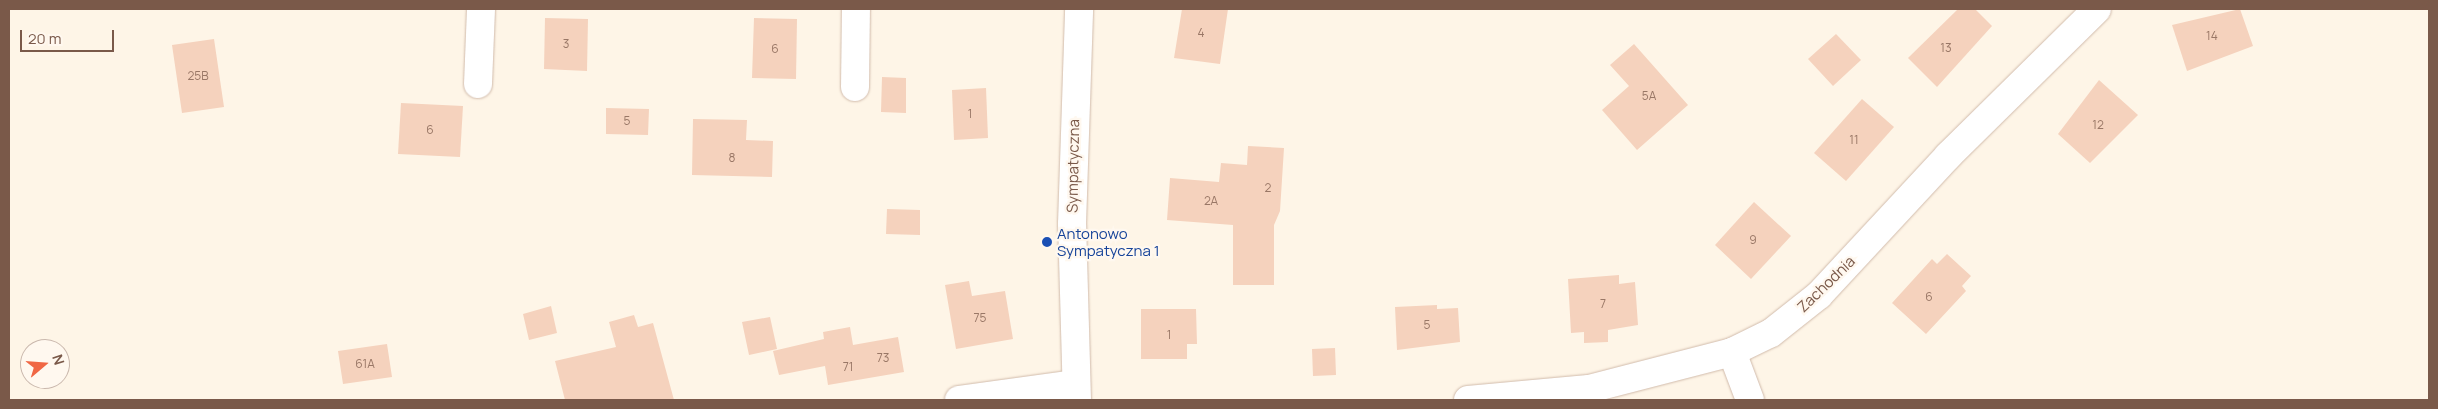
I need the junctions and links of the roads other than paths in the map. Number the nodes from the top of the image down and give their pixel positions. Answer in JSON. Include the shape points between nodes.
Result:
{"nodes":[{"id":1,"x":481,"y":9,"type":"edge"},
{"id":2,"x":856,"y":9,"type":"edge"},
{"id":3,"x":1079,"y":9,"type":"edge"},
{"id":4,"x":2097,"y":9,"type":"edge"},
{"id":5,"x":478,"y":84,"type":"dead end"},
{"id":6,"x":855,"y":87,"type":"dead end"},
{"id":7,"x":1732,"y":352,"type":"junction"},
{"id":8,"x":1076,"y":392,"type":"edge"},
{"id":9,"x":959,"y":400,"type":"edge"},
{"id":10,"x":1468,"y":400,"type":"edge"},
{"id":11,"x":1750,"y":400,"type":"edge"}],
"edges":[{"from":1,"to":5,"type":"street"},
{"from":2,"to":6,"type":"street"},
{"from":3,"to":8,"type":"street","name":"Sympatyczna","via":[[1072,224]]},
{"from":4,"to":7,"type":"street","name":"Zachodnia","via":[[1974,130],[1819,295],[1771,333]]},
{"from":7,"to":10,"type":"street","name":"Zachodnia","via":[[1589,389]]},
{"from":7,"to":11,"type":"street"},
{"from":8,"to":9,"type":"street"}]}
